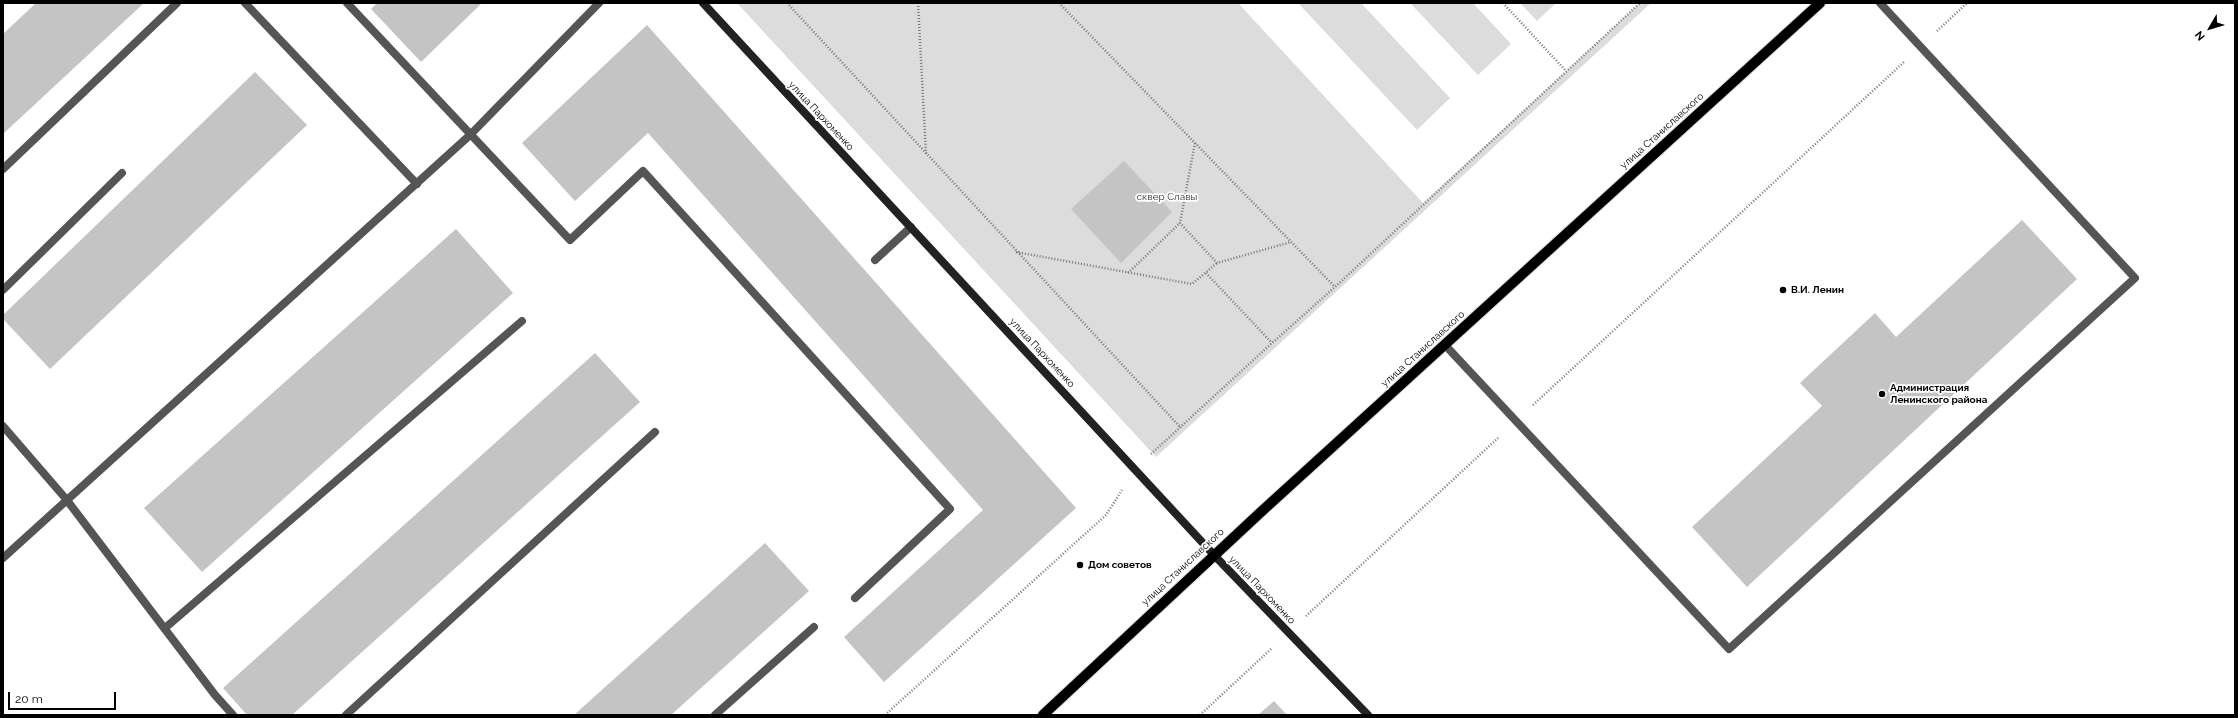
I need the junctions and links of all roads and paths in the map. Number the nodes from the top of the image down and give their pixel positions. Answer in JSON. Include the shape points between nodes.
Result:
{"nodes":[{"id":1,"x":177,"y":3,"type":"edge"},
{"id":2,"x":245,"y":3,"type":"edge"},
{"id":3,"x":348,"y":3,"type":"edge"},
{"id":4,"x":599,"y":3,"type":"edge"},
{"id":5,"x":703,"y":3,"type":"edge"},
{"id":6,"x":787,"y":3,"type":"edge"},
{"id":7,"x":918,"y":3,"type":"edge"},
{"id":8,"x":1060,"y":3,"type":"edge"},
{"id":9,"x":1503,"y":3,"type":"edge"},
{"id":10,"x":1640,"y":3,"type":"edge"},
{"id":11,"x":1820,"y":3,"type":"edge"},
{"id":12,"x":1880,"y":3,"type":"edge"},
{"id":13,"x":1967,"y":3,"type":"edge"},
{"id":14,"x":1920,"y":47,"type":"junction"},
{"id":15,"x":1566,"y":71,"type":"junction"},
{"id":16,"x":470,"y":135,"type":"junction"},
{"id":17,"x":1195,"y":143,"type":"junction"},
{"id":18,"x":926,"y":154,"type":"junction"},
{"id":19,"x":3,"y":169,"type":"edge"},
{"id":20,"x":122,"y":173,"type":"dead end"},
{"id":21,"x":417,"y":184,"type":"junction"},
{"id":22,"x":1180,"y":223,"type":"junction"},
{"id":23,"x":911,"y":227,"type":"junction"},
{"id":24,"x":1292,"y":242,"type":"junction"},
{"id":25,"x":1016,"y":252,"type":"junction"},
{"id":26,"x":875,"y":260,"type":"dead end"},
{"id":27,"x":1217,"y":262,"type":"junction"},
{"id":28,"x":1128,"y":273,"type":"junction"},
{"id":29,"x":1206,"y":273,"type":"junction"},
{"id":30,"x":1335,"y":287,"type":"junction"},
{"id":31,"x":3,"y":290,"type":"edge"},
{"id":32,"x":522,"y":321,"type":"dead end"},
{"id":33,"x":1272,"y":343,"type":"junction"},
{"id":34,"x":1445,"y":345,"type":"junction"},
{"id":35,"x":1516,"y":422,"type":"junction"},
{"id":36,"x":3,"y":426,"type":"edge"},
{"id":37,"x":1181,"y":428,"type":"junction"},
{"id":38,"x":655,"y":432,"type":"dead end"},
{"id":39,"x":1135,"y":469,"type":"junction"},
{"id":40,"x":66,"y":499,"type":"junction"},
{"id":41,"x":1214,"y":555,"type":"junction"},
{"id":42,"x":3,"y":558,"type":"edge"},
{"id":43,"x":855,"y":598,"type":"dead end"},
{"id":44,"x":814,"y":627,"type":"dead end"},
{"id":45,"x":165,"y":628,"type":"junction"},
{"id":46,"x":1289,"y":632,"type":"junction"},
{"id":47,"x":233,"y":715,"type":"edge"},
{"id":48,"x":346,"y":715,"type":"edge"},
{"id":49,"x":716,"y":715,"type":"edge"},
{"id":50,"x":885,"y":715,"type":"edge"},
{"id":51,"x":1043,"y":715,"type":"edge"},
{"id":52,"x":1200,"y":715,"type":"edge"},
{"id":53,"x":1368,"y":715,"type":"edge"}],
"edges":[{"from":1,"to":19,"type":"street"},
{"from":2,"to":21,"type":"street"},
{"from":3,"to":16,"type":"street"},
{"from":4,"to":16,"type":"street"},
{"from":5,"to":23,"type":"street","name":"улица Пархоменко"},
{"from":6,"to":18,"type":"path"},
{"from":7,"to":18,"type":"path"},
{"from":8,"to":17,"type":"path"},
{"from":9,"to":15,"type":"path"},
{"from":10,"to":15,"type":"path"},
{"from":11,"to":34,"type":"main road","name":"улица Станиславского"},
{"from":12,"to":14,"type":"street"},
{"from":13,"to":14,"type":"path"},
{"from":14,"to":35,"type":"path"},
{"from":14,"to":35,"type":"street","via":[[2135,278],[1729,650]]},
{"from":15,"to":30,"type":"path"},
{"from":16,"to":21,"type":"street"},
{"from":16,"to":43,"type":"street","via":[[570,240],[643,171],[950,509]]},
{"from":17,"to":22,"type":"path"},
{"from":17,"to":24,"type":"path"},
{"from":18,"to":25,"type":"path"},
{"from":20,"to":31,"type":"street"},
{"from":21,"to":40,"type":"street"},
{"from":22,"to":27,"type":"path"},
{"from":22,"to":28,"type":"path"},
{"from":23,"to":26,"type":"street"},
{"from":23,"to":39,"type":"street","name":"улица Пархоменко"},
{"from":24,"to":27,"type":"path"},
{"from":24,"to":30,"type":"path"},
{"from":25,"to":28,"type":"path"},
{"from":25,"to":37,"type":"path"},
{"from":27,"to":29,"type":"path"},
{"from":28,"to":29,"type":"path","via":[[1192,284]]},
{"from":29,"to":33,"type":"path"},
{"from":30,"to":33,"type":"path"},
{"from":32,"to":45,"type":"street"},
{"from":33,"to":37,"type":"path"},
{"from":34,"to":35,"type":"street"},
{"from":34,"to":41,"type":"main road","name":"улица Станиславского"},
{"from":35,"to":46,"type":"path"},
{"from":36,"to":40,"type":"street"},
{"from":37,"to":39,"type":"path"},
{"from":38,"to":48,"type":"street"},
{"from":39,"to":41,"type":"street","name":"улица Пархоменко"},
{"from":39,"to":50,"type":"path","via":[[1106,515]]},
{"from":40,"to":42,"type":"street"},
{"from":40,"to":45,"type":"street"},
{"from":41,"to":46,"type":"street","name":"улица Пархоменко"},
{"from":41,"to":51,"type":"main road","name":"улица Станиславского"},
{"from":44,"to":49,"type":"street"},
{"from":45,"to":47,"type":"street"},
{"from":46,"to":52,"type":"path"},
{"from":46,"to":53,"type":"street","name":"улица Пархоменко"}]}
